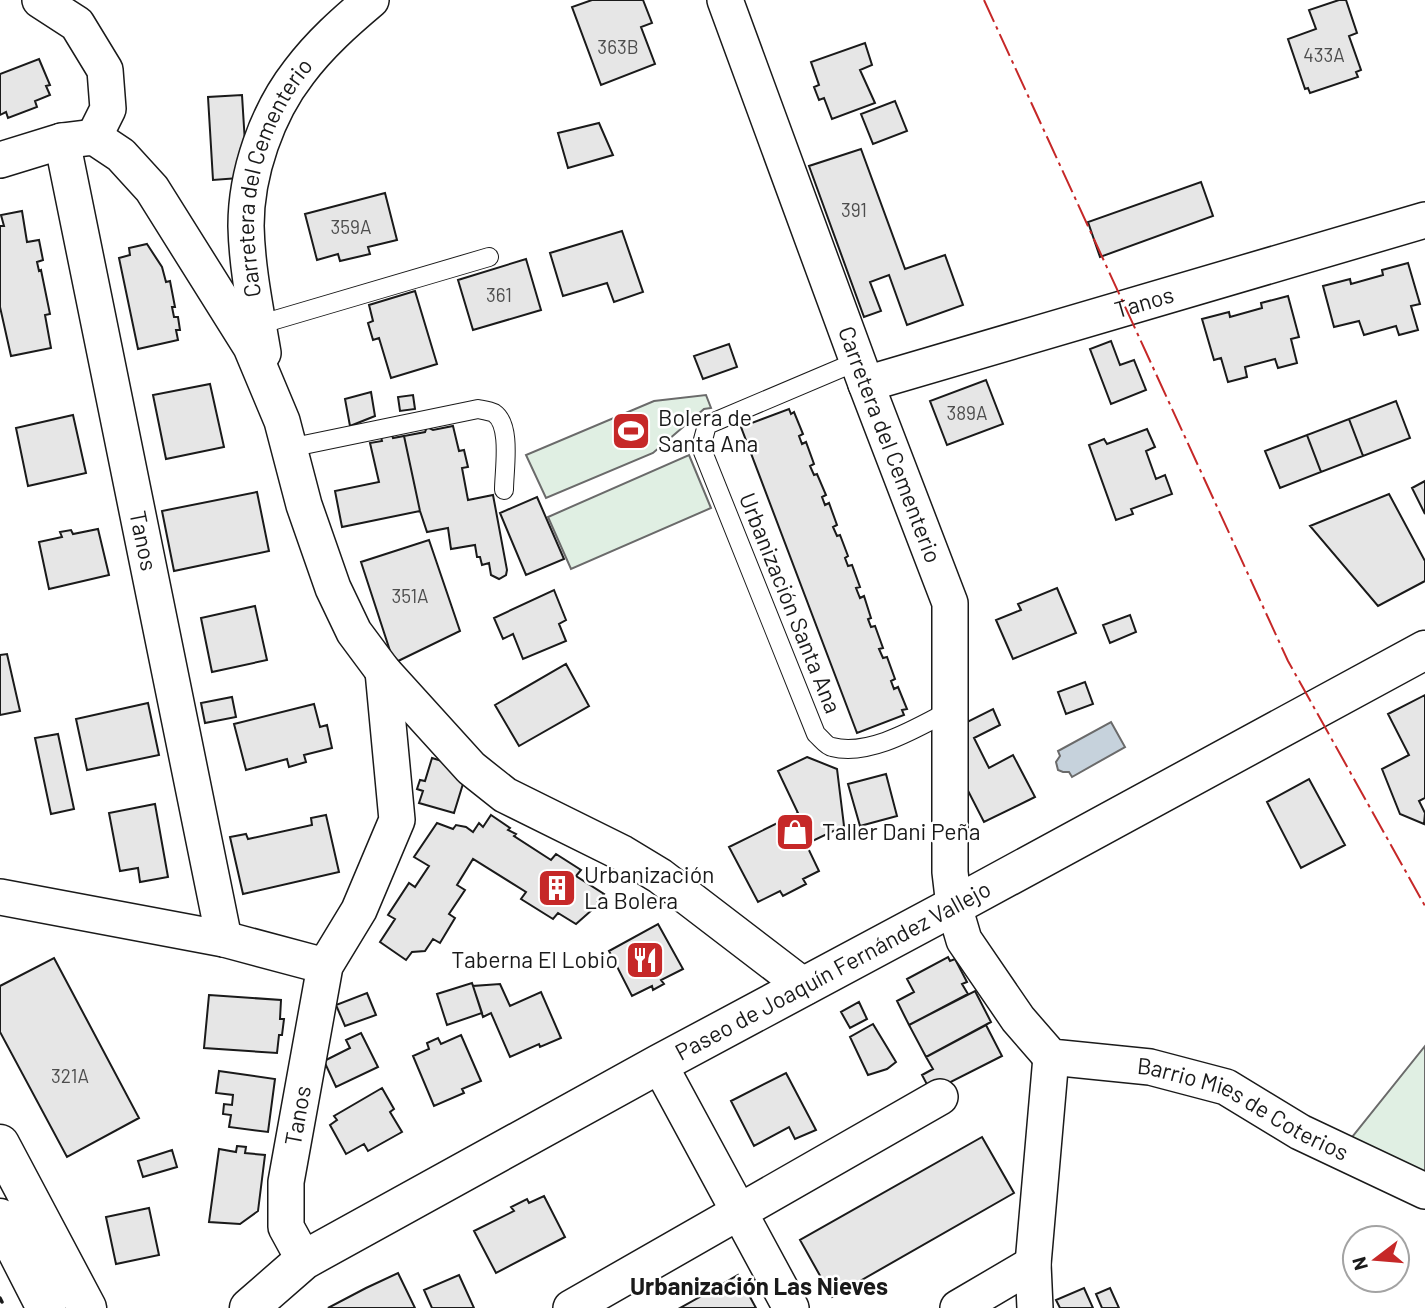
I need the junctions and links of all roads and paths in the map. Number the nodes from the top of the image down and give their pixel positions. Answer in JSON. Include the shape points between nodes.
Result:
{"nodes":[{"id":1,"x":40,"y":0,"type":"edge"},
{"id":2,"x":371,"y":0,"type":"edge"},
{"id":3,"x":725,"y":0,"type":"edge"},
{"id":4,"x":78,"y":139,"type":"junction"},
{"id":5,"x":0,"y":160,"type":"edge"},
{"id":6,"x":1425,"y":220,"type":"edge"},
{"id":7,"x":489,"y":257,"type":"dead end"},
{"id":8,"x":258,"y":325,"type":"junction"},
{"id":9,"x":862,"y":373,"type":"junction"},
{"id":10,"x":268,"y":384,"type":"junction"},
{"id":11,"x":289,"y":448,"type":"junction"},
{"id":12,"x":504,"y":490,"type":"dead end"},
{"id":13,"x":1425,"y":650,"type":"edge"},
{"id":14,"x":383,"y":671,"type":"junction"},
{"id":15,"x":951,"y":710,"type":"junction"},
{"id":16,"x":0,"y":897,"type":"edge"},
{"id":17,"x":954,"y":906,"type":"junction"},
{"id":18,"x":224,"y":939,"type":"junction"},
{"id":19,"x":325,"y":966,"type":"junction"},
{"id":20,"x":805,"y":987,"type":"junction"},
{"id":21,"x":1051,"y":1057,"type":"junction"},
{"id":22,"x":659,"y":1064,"type":"junction"},
{"id":23,"x":940,"y":1097,"type":"dead end"},
{"id":24,"x":0,"y":1144,"type":"edge"},
{"id":25,"x":1425,"y":1191,"type":"edge"},
{"id":26,"x":739,"y":1212,"type":"junction"},
{"id":27,"x":0,"y":1218,"type":"edge"},
{"id":28,"x":304,"y":1260,"type":"junction"},
{"id":29,"x":1033,"y":1264,"type":"junction"},
{"id":30,"x":252,"y":1307,"type":"edge"},
{"id":31,"x":46,"y":1308,"type":"edge"},
{"id":32,"x":87,"y":1308,"type":"edge"},
{"id":33,"x":571,"y":1308,"type":"edge"},
{"id":34,"x":792,"y":1308,"type":"edge"},
{"id":35,"x":958,"y":1308,"type":"edge"},
{"id":36,"x":1035,"y":1308,"type":"edge"}],
"edges":[{"from":1,"to":4,"type":"street","via":[[77,24],[105,70],[108,109]]},
{"from":2,"to":8,"type":"street","name":"Carretera del Cementerio","via":[[332,34],[298,73],[259,152],[246,224]]},
{"from":3,"to":9,"type":"street","name":"Carretera del Cementerio"},
{"from":4,"to":5,"type":"street"},
{"from":4,"to":10,"type":"street","via":[[121,156],[152,189],[251,347]]},
{"from":4,"to":18,"type":"street","name":"Tanos"},
{"from":6,"to":9,"type":"street","name":"Tanos"},
{"from":7,"to":8,"type":"lane"},
{"from":8,"to":10,"type":"street","name":"Carretera del Cementerio"},
{"from":9,"to":15,"type":"street","name":"Carretera del Cementerio","via":[[950,603]]},
{"from":9,"to":15,"type":"lane","name":"Urbanización Santa Ana","via":[[707,425],[701,447],[816,734],[830,747],[851,749],[891,740]]},
{"from":10,"to":11,"type":"street"},
{"from":11,"to":12,"type":"lane","via":[[478,409],[493,412],[506,432]]},
{"from":11,"to":14,"type":"street","via":[[333,588],[354,632]]},
{"from":13,"to":17,"type":"street","name":"Paseo de Joaquín Fernández Vallejo"},
{"from":14,"to":19,"type":"street","name":"Tanos","via":[[397,820],[359,910]]},
{"from":14,"to":20,"type":"street","via":[[471,768],[505,795],[660,876]]},
{"from":15,"to":17,"type":"street","name":"Carretera del Cementerio"},
{"from":16,"to":18,"type":"street"},
{"from":17,"to":20,"type":"street","name":"Paseo de Joaquín Fernández Vallejo"},
{"from":17,"to":21,"type":"street","via":[[964,940],[1018,1019]]},
{"from":18,"to":19,"type":"street"},
{"from":19,"to":28,"type":"street","name":"Tanos","via":[[286,1182],[286,1227]]},
{"from":20,"to":22,"type":"street","name":"Paseo de Joaquín Fernández Vallejo"},
{"from":21,"to":25,"type":"street","name":"Barrio Mies de Coterios","via":[[1150,1067],[1226,1087],[1300,1132]]},
{"from":21,"to":29,"type":"street"},
{"from":22,"to":26,"type":"street"},
{"from":22,"to":28,"type":"street","name":"Paseo de Joaquín Fernández Vallejo"},
{"from":23,"to":26,"type":"street"},
{"from":24,"to":32,"type":"street"},
{"from":26,"to":33,"type":"street"},
{"from":26,"to":34,"type":"street"},
{"from":27,"to":31,"type":"street"},
{"from":28,"to":30,"type":"street","name":"Paseo de Joaquín Fernández Vallejo"},
{"from":29,"to":35,"type":"street"},
{"from":29,"to":36,"type":"street"}]}
